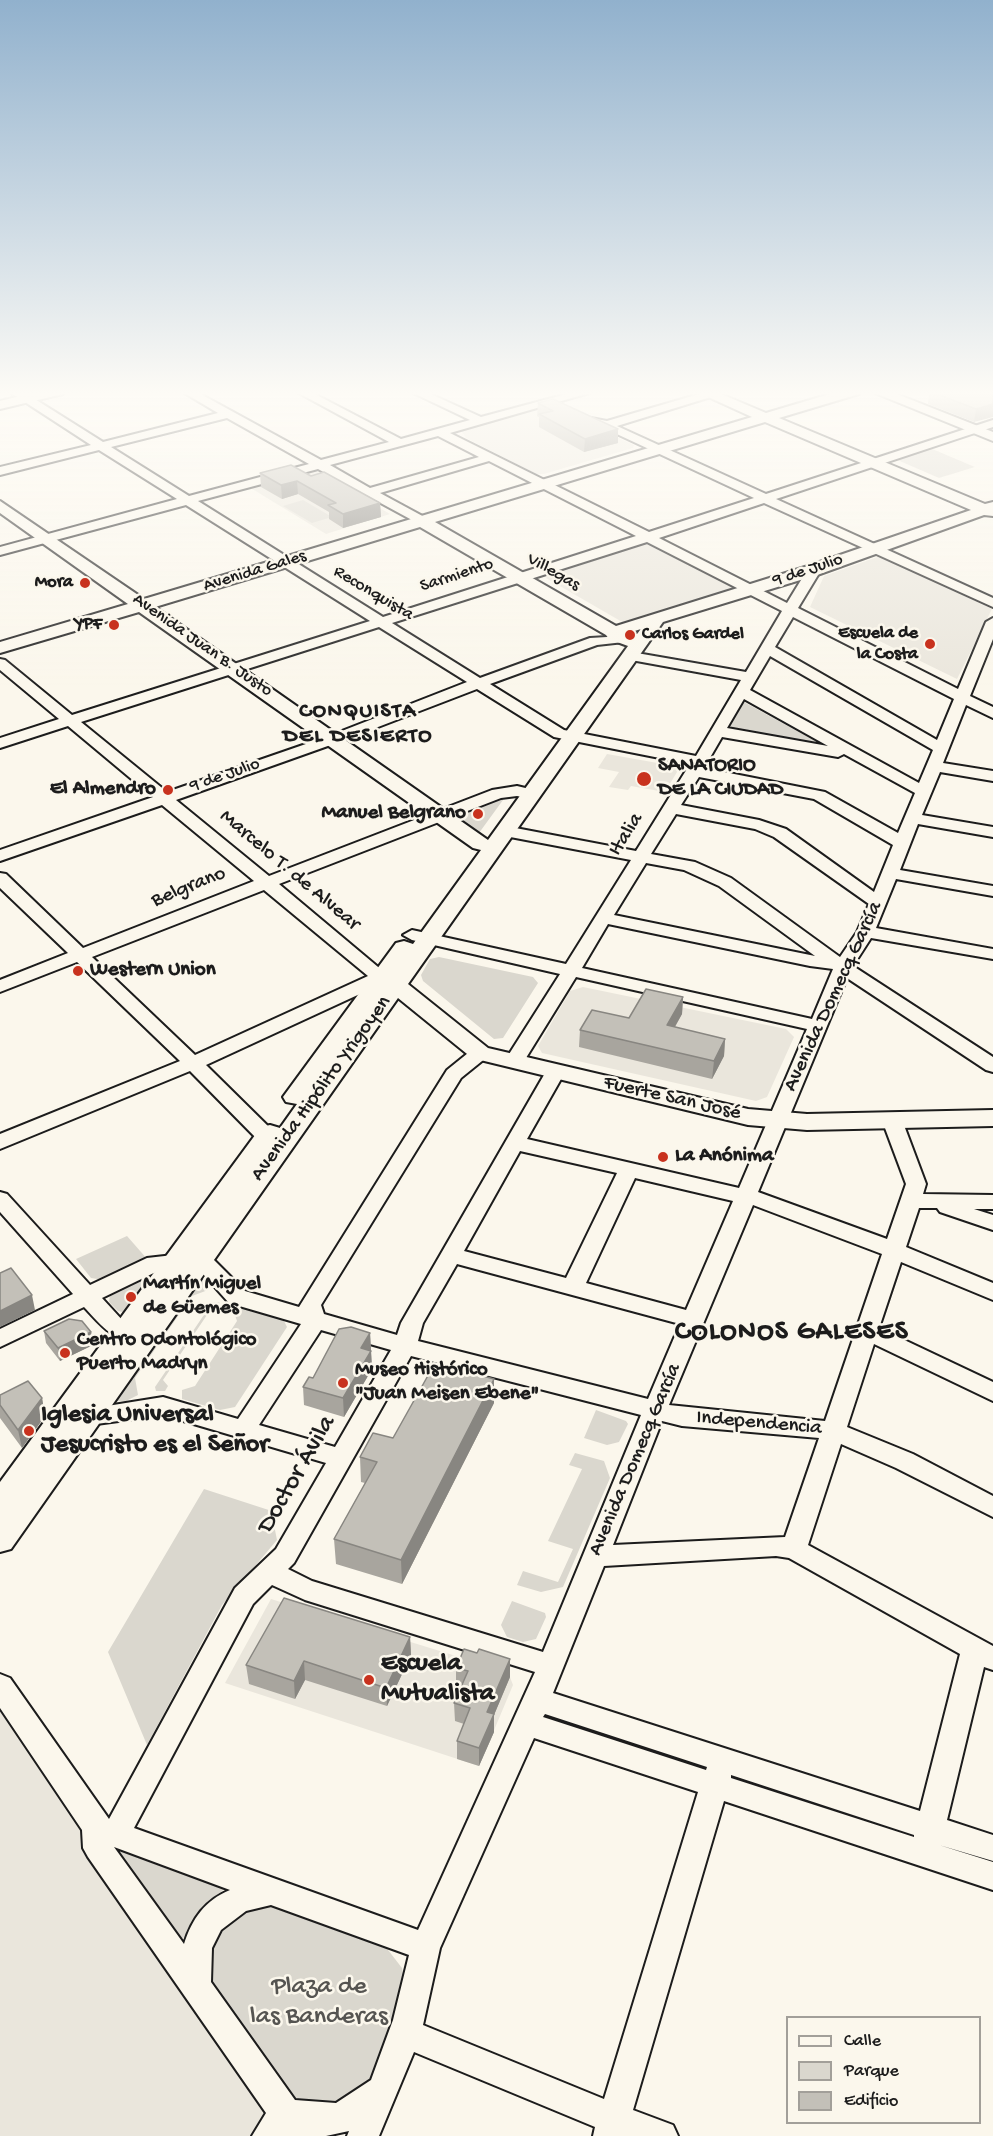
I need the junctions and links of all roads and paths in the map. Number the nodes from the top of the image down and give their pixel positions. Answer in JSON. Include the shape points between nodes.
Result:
{"nodes":[{"id":1,"x":171,"y":491,"type":"edge"},
{"id":2,"x":225,"y":491,"type":"edge"},
{"id":3,"x":374,"y":491,"type":"edge"},
{"id":4,"x":528,"y":491,"type":"edge"},
{"id":5,"x":559,"y":491,"type":"edge"},
{"id":6,"x":752,"y":491,"type":"edge"},
{"id":7,"x":786,"y":491,"type":"edge"},
{"id":8,"x":942,"y":491,"type":"edge"},
{"id":9,"x":369,"y":492,"type":"joint"},
{"id":10,"x":766,"y":497,"type":"junction"},
{"id":11,"x":188,"y":501,"type":"junction"},
{"id":12,"x":0,"y":506,"type":"edge"},
{"id":13,"x":990,"y":510,"type":"edge"},
{"id":14,"x":423,"y":522,"type":"junction"},
{"id":15,"x":651,"y":536,"type":"junction"},
{"id":16,"x":47,"y":539,"type":"junction"},
{"id":17,"x":875,"y":549,"type":"junction"},
{"id":18,"x":0,"y":551,"type":"edge"},
{"id":19,"x":284,"y":563,"type":"junction"},
{"id":20,"x":814,"y":570,"type":"junction"},
{"id":21,"x":521,"y":576,"type":"junction"},
{"id":22,"x":749,"y":589,"type":"junction"},
{"id":23,"x":993,"y":603,"type":"edge"},
{"id":24,"x":144,"y":605,"type":"junction"},
{"id":25,"x":789,"y":610,"type":"junction"},
{"id":26,"x":381,"y":621,"type":"junction"},
{"id":27,"x":993,"y":622,"type":"edge"},
{"id":28,"x":629,"y":639,"type":"junction"},
{"id":29,"x":0,"y":648,"type":"edge"},
{"id":30,"x":766,"y":648,"type":"junction"},
{"id":31,"x":987,"y":656,"type":"edge"},
{"id":32,"x":0,"y":663,"type":"edge"},
{"id":33,"x":233,"y":669,"type":"junction"},
{"id":34,"x":479,"y":683,"type":"junction"},
{"id":35,"x":745,"y":684,"type":"junction"},
{"id":36,"x":963,"y":698,"type":"junction"},
{"id":37,"x":993,"y":713,"type":"edge"},
{"id":38,"x":70,"y":720,"type":"junction"},
{"id":39,"x":716,"y":731,"type":"junction"},
{"id":40,"x":566,"y":736,"type":"junction"},
{"id":41,"x":334,"y":738,"type":"junction"},
{"id":42,"x":0,"y":743,"type":"edge"},
{"id":43,"x":942,"y":749,"type":"junction"},
{"id":44,"x":852,"y":755,"type":"junction"},
{"id":45,"x":697,"y":766,"type":"junction"},
{"id":46,"x":934,"y":766,"type":"junction"},
{"id":47,"x":993,"y":776,"type":"edge"},
{"id":48,"x":924,"y":792,"type":"junction"},
{"id":49,"x":524,"y":793,"type":"junction"},
{"id":50,"x":165,"y":797,"type":"junction"},
{"id":51,"x":670,"y":808,"type":"junction"},
{"id":52,"x":438,"y":815,"type":"junction"},
{"id":53,"x":912,"y":818,"type":"junction"},
{"id":54,"x":993,"y":832,"type":"edge"},
{"id":55,"x":493,"y":840,"type":"junction"},
{"id":56,"x":901,"y":842,"type":"junction"},
{"id":57,"x":0,"y":856,"type":"edge"},
{"id":58,"x":639,"y":856,"type":"junction"},
{"id":59,"x":891,"y":873,"type":"junction"},
{"id":60,"x":0,"y":878,"type":"edge"},
{"id":61,"x":266,"y":881,"type":"junction"},
{"id":62,"x":993,"y":891,"type":"edge"},
{"id":63,"x":878,"y":903,"type":"junction"},
{"id":64,"x":604,"y":918,"type":"junction"},
{"id":65,"x":866,"y":932,"type":"junction"},
{"id":66,"x":420,"y":937,"type":"junction"},
{"id":67,"x":993,"y":954,"type":"edge"},
{"id":68,"x":81,"y":955,"type":"junction"},
{"id":69,"x":839,"y":964,"type":"junction"},
{"id":70,"x":569,"y":971,"type":"junction"},
{"id":71,"x":388,"y":982,"type":"junction"},
{"id":72,"x":0,"y":986,"type":"edge"},
{"id":73,"x":818,"y":1026,"type":"junction"},
{"id":74,"x":480,"y":1053,"type":"junction"},
{"id":75,"x":991,"y":1058,"type":"edge"},
{"id":76,"x":514,"y":1062,"type":"junction"},
{"id":77,"x":193,"y":1063,"type":"junction"},
{"id":78,"x":555,"y":1072,"type":"junction"},
{"id":79,"x":993,"y":1118,"type":"edge"},
{"id":80,"x":892,"y":1120,"type":"junction"},
{"id":81,"x":778,"y":1121,"type":"junction"},
{"id":82,"x":275,"y":1139,"type":"junction"},
{"id":83,"x":0,"y":1142,"type":"edge"},
{"id":84,"x":516,"y":1143,"type":"junction"},
{"id":85,"x":628,"y":1171,"type":"junction"},
{"id":86,"x":744,"y":1197,"type":"junction"},
{"id":87,"x":0,"y":1200,"type":"edge"},
{"id":88,"x":910,"y":1202,"type":"junction"},
{"id":89,"x":933,"y":1202,"type":"junction"},
{"id":90,"x":993,"y":1202,"type":"edge"},
{"id":91,"x":993,"y":1223,"type":"edge"},
{"id":92,"x":893,"y":1250,"type":"junction"},
{"id":93,"x":452,"y":1255,"type":"junction"},
{"id":94,"x":188,"y":1260,"type":"junction"},
{"id":95,"x":573,"y":1286,"type":"junction"},
{"id":96,"x":993,"y":1292,"type":"edge"},
{"id":97,"x":84,"y":1295,"type":"junction"},
{"id":98,"x":694,"y":1320,"type":"junction"},
{"id":99,"x":315,"y":1321,"type":"junction"},
{"id":100,"x":868,"y":1332,"type":"junction"},
{"id":101,"x":136,"y":1335,"type":"junction"},
{"id":102,"x":0,"y":1339,"type":"edge"},
{"id":103,"x":405,"y":1346,"type":"junction"},
{"id":104,"x":993,"y":1392,"type":"edge"},
{"id":105,"x":655,"y":1411,"type":"junction"},
{"id":106,"x":80,"y":1413,"type":"junction"},
{"id":107,"x":243,"y":1431,"type":"junction"},
{"id":108,"x":834,"y":1431,"type":"junction"},
{"id":109,"x":340,"y":1458,"type":"junction"},
{"id":110,"x":0,"y":1505,"type":"edge"},
{"id":111,"x":993,"y":1507,"type":"edge"},
{"id":112,"x":0,"y":1540,"type":"edge"},
{"id":113,"x":794,"y":1549,"type":"junction"},
{"id":114,"x":597,"y":1556,"type":"junction"},
{"id":115,"x":267,"y":1571,"type":"junction"},
{"id":116,"x":984,"y":1654,"type":"edge"},
{"id":117,"x":549,"y":1665,"type":"junction"},
{"id":118,"x":0,"y":1686,"type":"edge"},
{"id":119,"x":532,"y":1712,"type":"junction"},
{"id":120,"x":718,"y":1773,"type":"junction"},
{"id":121,"x":106,"y":1831,"type":"junction"},
{"id":122,"x":927,"y":1840,"type":"junction"},
{"id":123,"x":993,"y":1848,"type":"edge"},
{"id":124,"x":993,"y":1876,"type":"edge"},
{"id":125,"x":272,"y":1891,"type":"junction"},
{"id":126,"x":425,"y":1947,"type":"junction"},
{"id":127,"x":196,"y":1986,"type":"junction"},
{"id":128,"x":406,"y":2033,"type":"junction"},
{"id":129,"x":384,"y":2089,"type":"junction"},
{"id":130,"x":612,"y":2128,"type":"edge"},
{"id":131,"x":283,"y":2129,"type":"edge"},
{"id":132,"x":363,"y":2136,"type":"edge"},
{"id":133,"x":662,"y":2136,"type":"edge"}],
"edges":[{"from":1,"to":11,"type":"street","name":"Reconquista"},
{"from":2,"to":11,"type":"street"},
{"from":3,"to":9,"type":"street"},
{"from":4,"to":14,"type":"main road","name":"Avenida Gales"},
{"from":5,"to":15,"type":"street"},
{"from":6,"to":10,"type":"street"},
{"from":7,"to":10,"type":"street","name":"Sarmiento"},
{"from":8,"to":13,"type":"main road"},
{"from":9,"to":14,"type":"street","name":"Villegas"},
{"from":10,"to":15,"type":"street","name":"Sarmiento"},
{"from":10,"to":17,"type":"street"},
{"from":11,"to":16,"type":"street"},
{"from":11,"to":19,"type":"street","name":"Reconquista"},
{"from":12,"to":16,"type":"main road","name":"Avenida Juan B. Justo"},
{"from":13,"to":17,"type":"main road","name":"9 de Julio"},
{"from":14,"to":19,"type":"main road","name":"Avenida Gales"},
{"from":14,"to":21,"type":"main road","name":"Villegas"},
{"from":15,"to":21,"type":"street","name":"Sarmiento"},
{"from":15,"to":22,"type":"street"},
{"from":16,"to":18,"type":"street"},
{"from":16,"to":24,"type":"main road","name":"Avenida Juan B. Justo"},
{"from":17,"to":20,"type":"main road","name":"9 de Julio"},
{"from":17,"to":23,"type":"street"},
{"from":19,"to":24,"type":"main road","name":"Avenida Gales"},
{"from":19,"to":26,"type":"street","name":"Reconquista"},
{"from":20,"to":22,"type":"main road","name":"9 de Julio"},
{"from":20,"to":25,"type":"street","name":"Italia"},
{"from":21,"to":26,"type":"street","name":"Sarmiento"},
{"from":21,"to":28,"type":"main road","name":"Villegas"},
{"from":22,"to":25,"type":"street"},
{"from":22,"to":28,"type":"main road","name":"9 de Julio","via":[[656,620]]},
{"from":24,"to":29,"type":"main road","name":"Avenida Gales"},
{"from":24,"to":33,"type":"main road","name":"Avenida Juan B. Justo"},
{"from":25,"to":30,"type":"street","name":"Italia"},
{"from":25,"to":36,"type":"street"},
{"from":26,"to":33,"type":"street","name":"Sarmiento"},
{"from":26,"to":34,"type":"street","name":"Reconquista"},
{"from":27,"to":31,"type":"street","name":"Avenida Domecq García"},
{"from":28,"to":34,"type":"street","name":"9 de Julio","via":[[595,641]]},
{"from":28,"to":35,"type":"street"},
{"from":28,"to":40,"type":"main road","name":"Avenida Hipólito Yrigoyen"},
{"from":30,"to":35,"type":"street","name":"Italia"},
{"from":30,"to":43,"type":"street"},
{"from":31,"to":36,"type":"street","name":"Avenida Domecq García"},
{"from":32,"to":38,"type":"street","name":"Marcelo T. de Alvear"},
{"from":33,"to":38,"type":"street","name":"Sarmiento"},
{"from":33,"to":41,"type":"main road","name":"Avenida Juan B. Justo"},
{"from":34,"to":40,"type":"street","name":"Reconquista"},
{"from":34,"to":41,"type":"street","name":"9 de Julio"},
{"from":35,"to":39,"type":"street","name":"Italia"},
{"from":35,"to":44,"type":"street"},
{"from":36,"to":37,"type":"street"},
{"from":36,"to":43,"type":"street","name":"Avenida Domecq García"},
{"from":38,"to":42,"type":"street","name":"Sarmiento"},
{"from":38,"to":50,"type":"street","name":"Marcelo T. de Alvear"},
{"from":39,"to":44,"type":"street"},
{"from":39,"to":45,"type":"street","name":"Italia"},
{"from":40,"to":45,"type":"street"},
{"from":40,"to":49,"type":"main road","name":"Avenida Hipólito Yrigoyen"},
{"from":41,"to":50,"type":"street","name":"9 de Julio"},
{"from":41,"to":52,"type":"main road","name":"Avenida Juan B. Justo"},
{"from":43,"to":46,"type":"street","name":"Avenida Domecq García"},
{"from":44,"to":48,"type":"street"},
{"from":45,"to":51,"type":"street","name":"Italia"},
{"from":45,"to":56,"type":"street","via":[[819,795]]},
{"from":46,"to":47,"type":"street"},
{"from":46,"to":48,"type":"street","name":"Avenida Domecq García"},
{"from":48,"to":53,"type":"street","name":"Avenida Domecq García"},
{"from":49,"to":52,"type":"street","name":"Belgrano","via":[[498,793]]},
{"from":49,"to":55,"type":"main road","name":"Avenida Hipólito Yrigoyen"},
{"from":49,"to":55,"type":"main road","name":"Avenida Hipólito Yrigoyen"},
{"from":50,"to":57,"type":"street","name":"9 de Julio"},
{"from":50,"to":61,"type":"street","name":"Marcelo T. de Alvear"},
{"from":51,"to":58,"type":"street","name":"Italia"},
{"from":51,"to":63,"type":"street","via":[[780,832]]},
{"from":52,"to":55,"type":"main road","name":"Avenida Juan B. Justo"},
{"from":52,"to":61,"type":"street","name":"Belgrano"},
{"from":53,"to":54,"type":"street"},
{"from":53,"to":56,"type":"street","name":"Avenida Domecq García"},
{"from":55,"to":58,"type":"street"},
{"from":55,"to":66,"type":"main road","name":"Avenida Hipólito Yrigoyen"},
{"from":56,"to":59,"type":"street","name":"Avenida Domecq García"},
{"from":58,"to":64,"type":"street","name":"Italia"},
{"from":58,"to":69,"type":"street","via":[[689,866],[717,877]]},
{"from":59,"to":62,"type":"street"},
{"from":59,"to":63,"type":"street","name":"Avenida Domecq García"},
{"from":60,"to":68,"type":"street"},
{"from":61,"to":68,"type":"street","name":"Belgrano"},
{"from":61,"to":71,"type":"street","name":"Marcelo T. de Alvear"},
{"from":63,"to":65,"type":"street","name":"Avenida Domecq García"},
{"from":64,"to":69,"type":"street"},
{"from":64,"to":70,"type":"street","name":"Italia"},
{"from":65,"to":67,"type":"street"},
{"from":65,"to":69,"type":"street","name":"Avenida Domecq García"},
{"from":66,"to":70,"type":"street"},
{"from":66,"to":71,"type":"main road","name":"Avenida Hipólito Yrigoyen"},
{"from":68,"to":72,"type":"street","name":"Belgrano"},
{"from":68,"to":77,"type":"street"},
{"from":69,"to":73,"type":"street","name":"Avenida Domecq García"},
{"from":69,"to":75,"type":"street"},
{"from":70,"to":73,"type":"street"},
{"from":70,"to":76,"type":"street","name":"Italia"},
{"from":71,"to":74,"type":"main road","name":"Fuerte San José"},
{"from":71,"to":77,"type":"street"},
{"from":71,"to":82,"type":"main road","name":"Avenida Hipólito Yrigoyen"},
{"from":73,"to":81,"type":"street","name":"Avenida Domecq García"},
{"from":74,"to":76,"type":"main road","name":"Fuerte San José"},
{"from":74,"to":99,"type":"street","via":[[454,1074],[310,1305]]},
{"from":76,"to":78,"type":"main road","name":"Fuerte San José"},
{"from":77,"to":82,"type":"street"},
{"from":77,"to":83,"type":"street"},
{"from":78,"to":81,"type":"main road","name":"Fuerte San José"},
{"from":78,"to":84,"type":"street","name":"Doctor Ávila"},
{"from":79,"to":80,"type":"main road","name":"Fuerte San José"},
{"from":80,"to":81,"type":"main road","name":"Fuerte San José"},
{"from":80,"to":88,"type":"street","via":[[916,1184]]},
{"from":81,"to":86,"type":"street","name":"Avenida Domecq García"},
{"from":82,"to":94,"type":"main road","name":"Avenida Hipólito Yrigoyen"},
{"from":84,"to":85,"type":"street"},
{"from":84,"to":93,"type":"street","name":"Doctor Ávila"},
{"from":85,"to":86,"type":"street"},
{"from":85,"to":95,"type":"street"},
{"from":86,"to":92,"type":"street","via":[[765,1201]]},
{"from":86,"to":98,"type":"street","name":"Avenida Domecq García"},
{"from":87,"to":97,"type":"street"},
{"from":88,"to":89,"type":"street"},
{"from":88,"to":92,"type":"street"},
{"from":89,"to":90,"type":"street"},
{"from":89,"to":91,"type":"street"},
{"from":92,"to":96,"type":"street"},
{"from":92,"to":100,"type":"street"},
{"from":93,"to":95,"type":"street"},
{"from":93,"to":103,"type":"street","name":"Doctor Ávila","via":[[412,1323]]},
{"from":94,"to":97,"type":"street","via":[[155,1263]]},
{"from":94,"to":99,"type":"street","name":"Independencia","via":[[212,1269],[225,1289],[237,1297]]},
{"from":94,"to":101,"type":"main road","name":"Avenida Hipólito Yrigoyen"},
{"from":95,"to":98,"type":"street"},
{"from":97,"to":101,"type":"street","via":[[116,1328]]},
{"from":97,"to":102,"type":"street"},
{"from":98,"to":105,"type":"street","name":"Avenida Domecq García"},
{"from":99,"to":103,"type":"street","name":"Independencia"},
{"from":99,"to":107,"type":"street"},
{"from":100,"to":104,"type":"street"},
{"from":100,"to":108,"type":"street"},
{"from":101,"to":106,"type":"main road","name":"Avenida Hipólito Yrigoyen"},
{"from":103,"to":105,"type":"street","name":"Independencia"},
{"from":103,"to":109,"type":"street","name":"Doctor Ávila"},
{"from":105,"to":108,"type":"street","name":"Independencia","via":[[682,1418]]},
{"from":105,"to":114,"type":"street","name":"Avenida Domecq García"},
{"from":106,"to":107,"type":"street","via":[[163,1406]]},
{"from":106,"to":110,"type":"main road","name":"Avenida Hipólito Yrigoyen"},
{"from":106,"to":112,"type":"main road","name":"Avenida Hipólito Yrigoyen"},
{"from":107,"to":109,"type":"street"},
{"from":108,"to":111,"type":"street","name":"Independencia"},
{"from":108,"to":113,"type":"street"},
{"from":109,"to":115,"type":"street","name":"Doctor Ávila","via":[[285,1556]]},
{"from":113,"to":114,"type":"street","via":[[776,1546]]},
{"from":113,"to":116,"type":"street"},
{"from":114,"to":117,"type":"street","name":"Avenida Domecq García"},
{"from":115,"to":117,"type":"street","via":[[305,1589]]},
{"from":115,"to":121,"type":"street","name":"Doctor Ávila","via":[[244,1596]]},
{"from":116,"to":122,"type":"street"},
{"from":117,"to":119,"type":"street","name":"Avenida Domecq García"},
{"from":118,"to":121,"type":"street"},
{"from":119,"to":120,"type":"street"},
{"from":119,"to":126,"type":"street","name":"Avenida Domecq García"},
{"from":120,"to":122,"type":"street"},
{"from":120,"to":130,"type":"street"},
{"from":121,"to":125,"type":"street"},
{"from":121,"to":127,"type":"street","via":[[98,1848]]},
{"from":122,"to":123,"type":"street"},
{"from":122,"to":124,"type":"street"},
{"from":125,"to":126,"type":"street"},
{"from":125,"to":127,"type":"street","via":[[235,1902],[206,1925],[195,1953]]},
{"from":126,"to":128,"type":"street","name":"Avenida Domecq García","via":[[421,1982]]},
{"from":127,"to":131,"type":"street"},
{"from":128,"to":129,"type":"street","name":"Avenida Domecq García"},
{"from":128,"to":130,"type":"street"},
{"from":129,"to":131,"type":"street","via":[[343,2117]]},
{"from":129,"to":132,"type":"street","name":"Avenida Domecq García"},
{"from":130,"to":133,"type":"street"}]}
